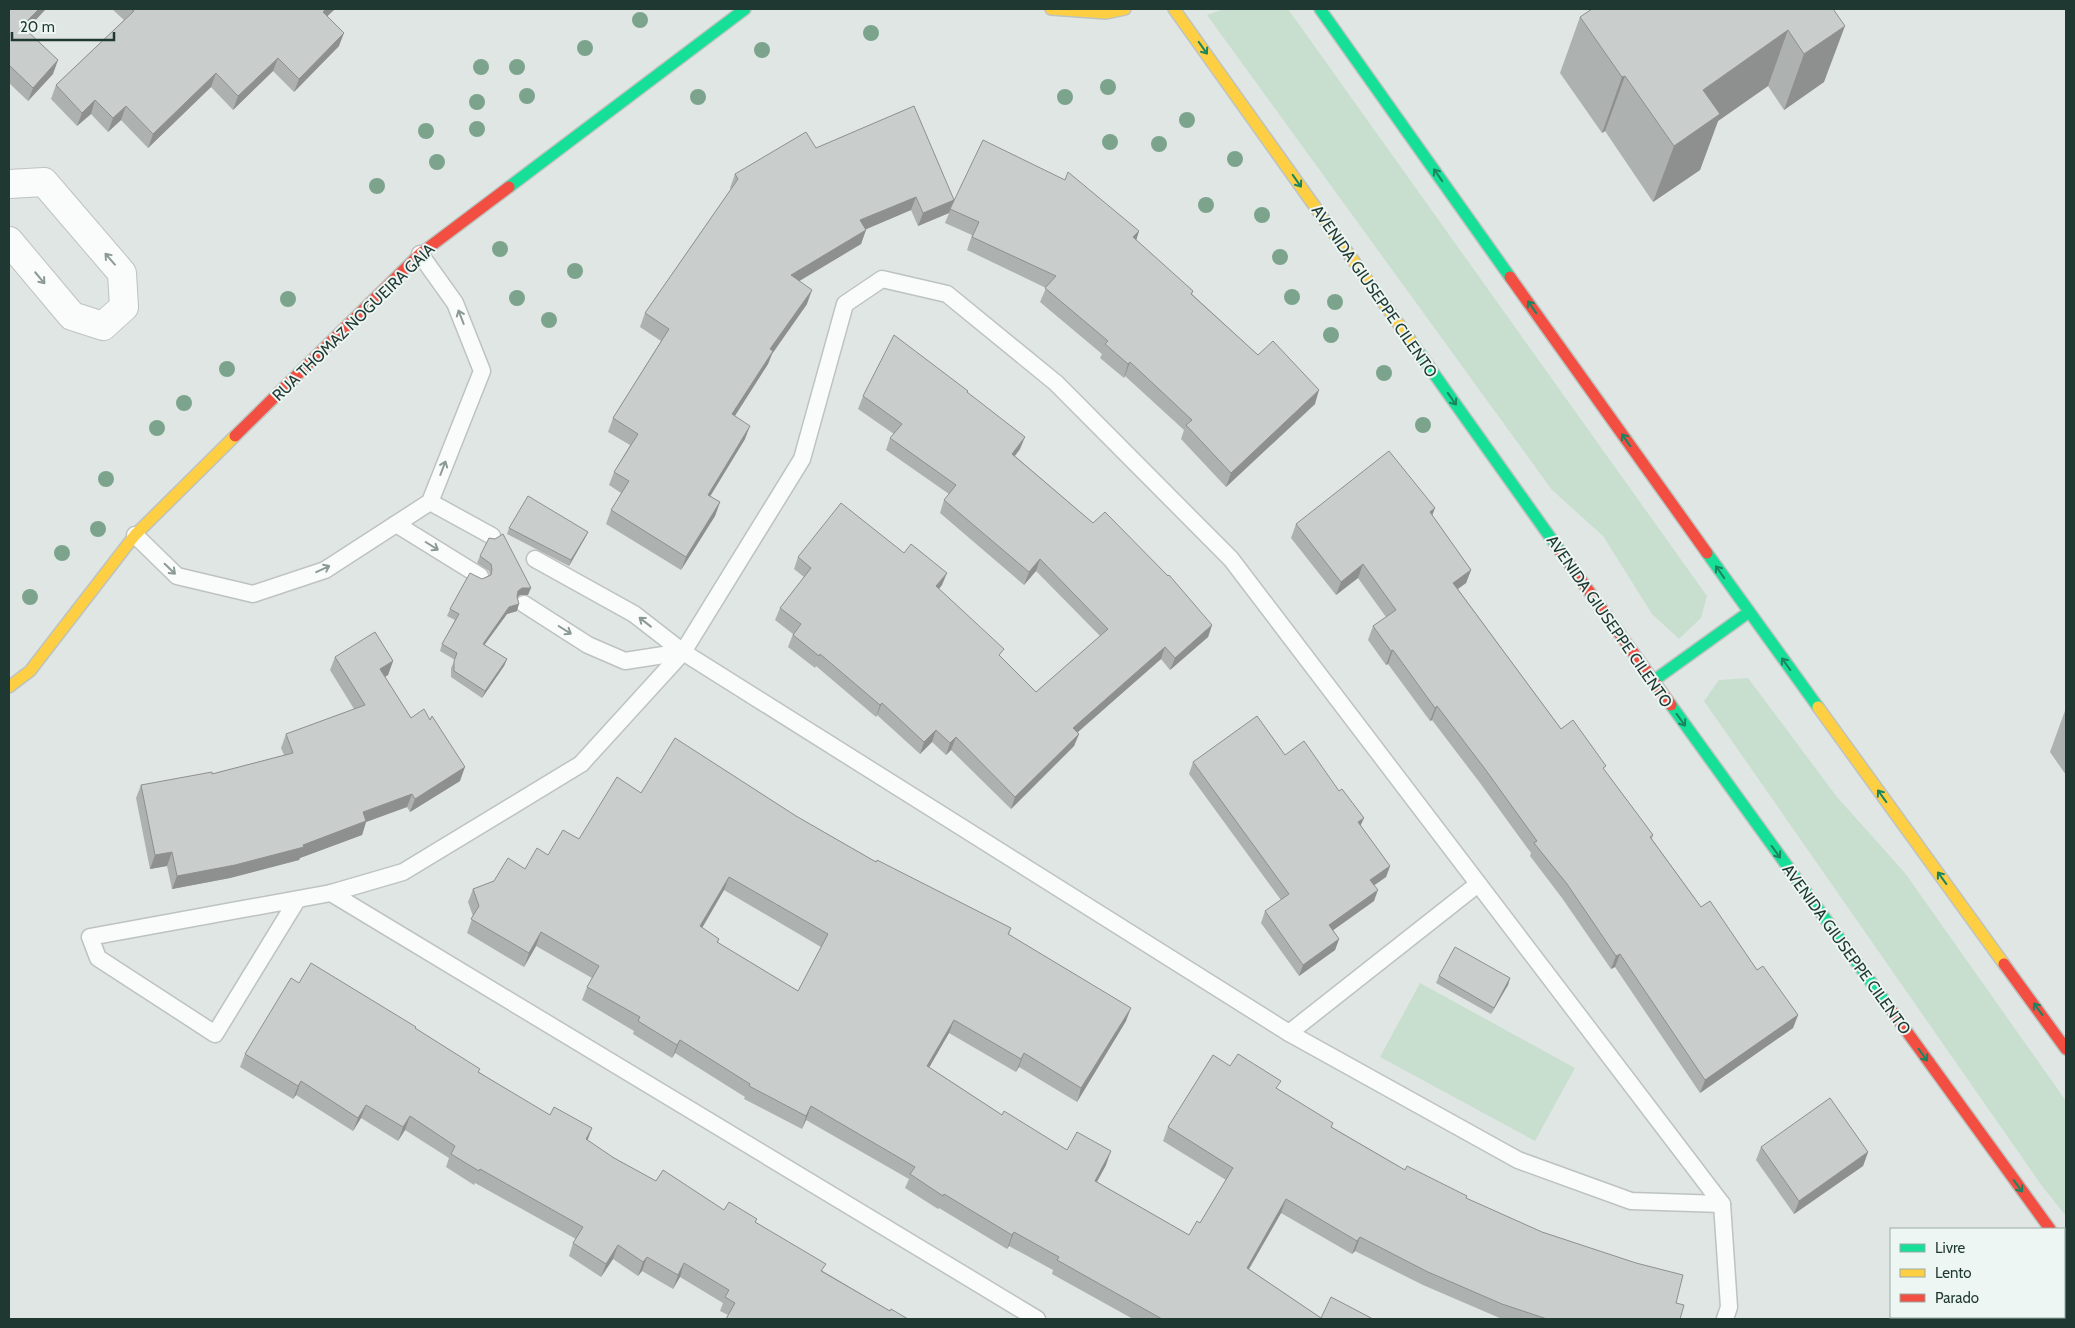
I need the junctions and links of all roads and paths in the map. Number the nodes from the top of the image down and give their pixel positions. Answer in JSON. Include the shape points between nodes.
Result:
{"nodes":[{"id":1,"x":745,"y":9,"type":"edge"},
{"id":2,"x":1051,"y":9,"type":"edge"},
{"id":3,"x":1125,"y":9,"type":"edge"},
{"id":4,"x":1174,"y":9,"type":"edge"},
{"id":5,"x":1320,"y":9,"type":"edge"},
{"id":6,"x":9,"y":184,"type":"edge"},
{"id":7,"x":9,"y":241,"type":"edge"},
{"id":8,"x":420,"y":254,"type":"junction"},
{"id":9,"x":430,"y":502,"type":"junction"},
{"id":10,"x":396,"y":524,"type":"junction"},
{"id":11,"x":135,"y":536,"type":"junction"},
{"id":12,"x":492,"y":536,"type":"edge"},
{"id":13,"x":535,"y":559,"type":"dead end"},
{"id":14,"x":480,"y":576,"type":"edge"},
{"id":15,"x":524,"y":604,"type":"dead end"},
{"id":16,"x":1749,"y":612,"type":"junction"},
{"id":17,"x":683,"y":652,"type":"junction"},
{"id":18,"x":1653,"y":681,"type":"junction"},
{"id":19,"x":9,"y":687,"type":"edge"},
{"id":20,"x":1478,"y":884,"type":"junction"},
{"id":21,"x":332,"y":894,"type":"junction"},
{"id":22,"x":297,"y":900,"type":"junction"},
{"id":23,"x":1289,"y":1033,"type":"junction"},
{"id":24,"x":2066,"y":1049,"type":"edge"},
{"id":25,"x":1722,"y":1204,"type":"junction"},
{"id":26,"x":2049,"y":1228,"type":"edge"},
{"id":27,"x":1037,"y":1319,"type":"edge"},
{"id":28,"x":1725,"y":1319,"type":"edge"}],
"edges":[{"from":1,"to":8,"type":"street","name":"RUA THOMAZ NOGUEIRA GAIA"},
{"from":2,"to":3,"type":"street","via":[[1106,13]]},
{"from":4,"to":18,"type":"street","name":"AVENIDA GIUSEPPE CILENTO","one_way":true},
{"from":16,"to":5,"type":"street","one_way":true},
{"from":7,"to":6,"type":"street","one_way":true,"via":[[72,316],[102,326],[124,308],[122,273],[44,182]]},
{"from":9,"to":8,"type":"lane","one_way":true,"via":[[482,371],[455,303]]},
{"from":8,"to":11,"type":"street","name":"RUA THOMAZ NOGUEIRA GAIA"},
{"from":9,"to":10,"type":"lane"},
{"from":9,"to":12,"type":"lane"},
{"from":11,"to":10,"type":"lane","one_way":true,"via":[[177,576],[253,594],[325,570]]},
{"from":10,"to":14,"type":"lane","one_way":true},
{"from":11,"to":19,"type":"street","name":"RUA THOMAZ NOGUEIRA GAIA","via":[[30,671]]},
{"from":17,"to":13,"type":"lane","one_way":true,"via":[[634,614]]},
{"from":15,"to":17,"type":"lane","one_way":true,"via":[[588,645],[625,661]]},
{"from":16,"to":18,"type":"street"},
{"from":24,"to":16,"type":"street","one_way":true},
{"from":17,"to":20,"type":"lane","via":[[802,459],[845,304],[882,279],[947,294],[1056,383],[1231,558]]},
{"from":17,"to":21,"type":"lane","via":[[580,764],[403,872]]},
{"from":17,"to":23,"type":"lane"},
{"from":18,"to":26,"type":"street","name":"AVENIDA GIUSEPPE CILENTO","one_way":true},
{"from":20,"to":23,"type":"lane"},
{"from":20,"to":25,"type":"lane"},
{"from":21,"to":22,"type":"lane"},
{"from":21,"to":27,"type":"lane"},
{"from":22,"to":22,"type":"lane","via":[[287,901],[90,937],[98,958],[215,1034]]},
{"from":23,"to":25,"type":"lane","via":[[1518,1160],[1631,1201]]},
{"from":25,"to":28,"type":"lane","via":[[1729,1307]]}]}
